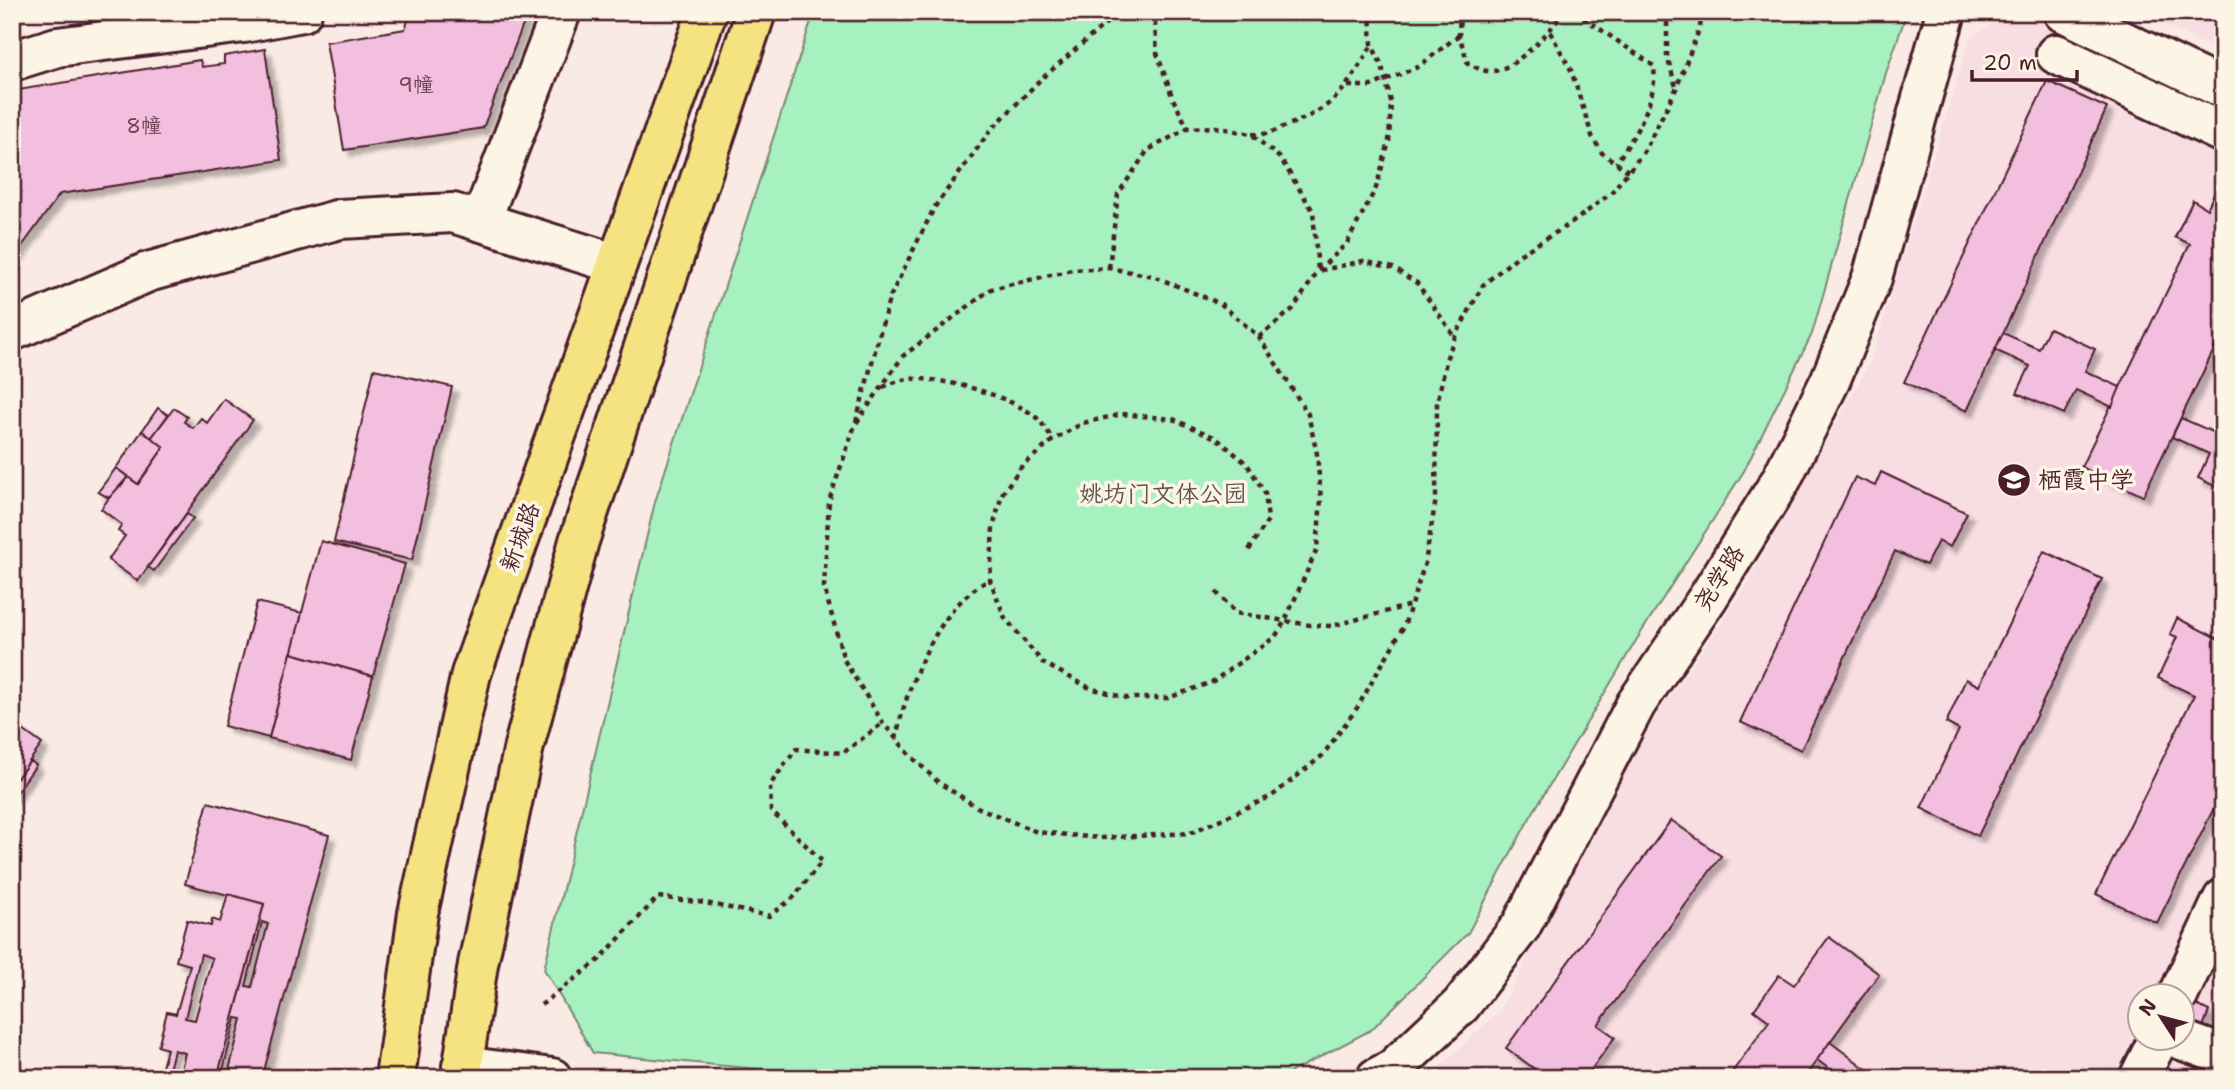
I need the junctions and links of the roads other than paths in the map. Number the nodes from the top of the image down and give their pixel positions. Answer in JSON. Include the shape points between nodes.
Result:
{"nodes":[{"id":1,"x":302,"y":12,"type":"edge"},
{"id":2,"x":561,"y":12,"type":"edge"},
{"id":3,"x":707,"y":12,"type":"edge"},
{"id":4,"x":756,"y":12,"type":"edge"},
{"id":5,"x":1946,"y":12,"type":"edge"},
{"id":6,"x":2063,"y":12,"type":"edge"},
{"id":7,"x":2056,"y":54,"type":"dead end"},
{"id":8,"x":12,"y":61,"type":"edge"},
{"id":9,"x":2223,"y":89,"type":"edge"},
{"id":10,"x":2223,"y":133,"type":"edge"},
{"id":11,"x":481,"y":221,"type":"junction"},
{"id":12,"x":617,"y":264,"type":"junction"},
{"id":13,"x":12,"y":331,"type":"edge"},
{"id":14,"x":2223,"y":899,"type":"edge"},
{"id":15,"x":2184,"y":982,"type":"edge"},
{"id":16,"x":2196,"y":1045,"type":"edge"},
{"id":17,"x":2152,"y":1052,"type":"edge"},
{"id":18,"x":2223,"y":1055,"type":"edge"},
{"id":19,"x":462,"y":1072,"type":"edge"},
{"id":20,"x":395,"y":1078,"type":"edge"},
{"id":21,"x":552,"y":1078,"type":"edge"},
{"id":22,"x":1376,"y":1078,"type":"edge"},
{"id":23,"x":2139,"y":1078,"type":"edge"}],
"edges":[{"from":1,"to":8,"type":"street","via":[[57,47]]},
{"from":2,"to":11,"type":"street"},
{"from":3,"to":12,"type":"main road","name":"新城路"},
{"from":4,"to":19,"type":"main road","via":[[579,541],[524,746],[478,964]]},
{"from":5,"to":22,"type":"street","name":"尧学路","via":[[1872,278],[1830,381],[1780,480],[1636,704],[1521,926],[1461,1004],[1393,1069]]},
{"from":6,"to":9,"type":"street"},
{"from":7,"to":10,"type":"street"},
{"from":11,"to":12,"type":"street"},
{"from":11,"to":13,"type":"street","via":[[453,213],[340,219],[148,272]]},
{"from":12,"to":20,"type":"main road","name":"新城路","via":[[471,674],[418,913]]},
{"from":14,"to":15,"type":"street"},
{"from":16,"to":18,"type":"street"},
{"from":17,"to":23,"type":"street"},
{"from":19,"to":21,"type":"street"}]}
